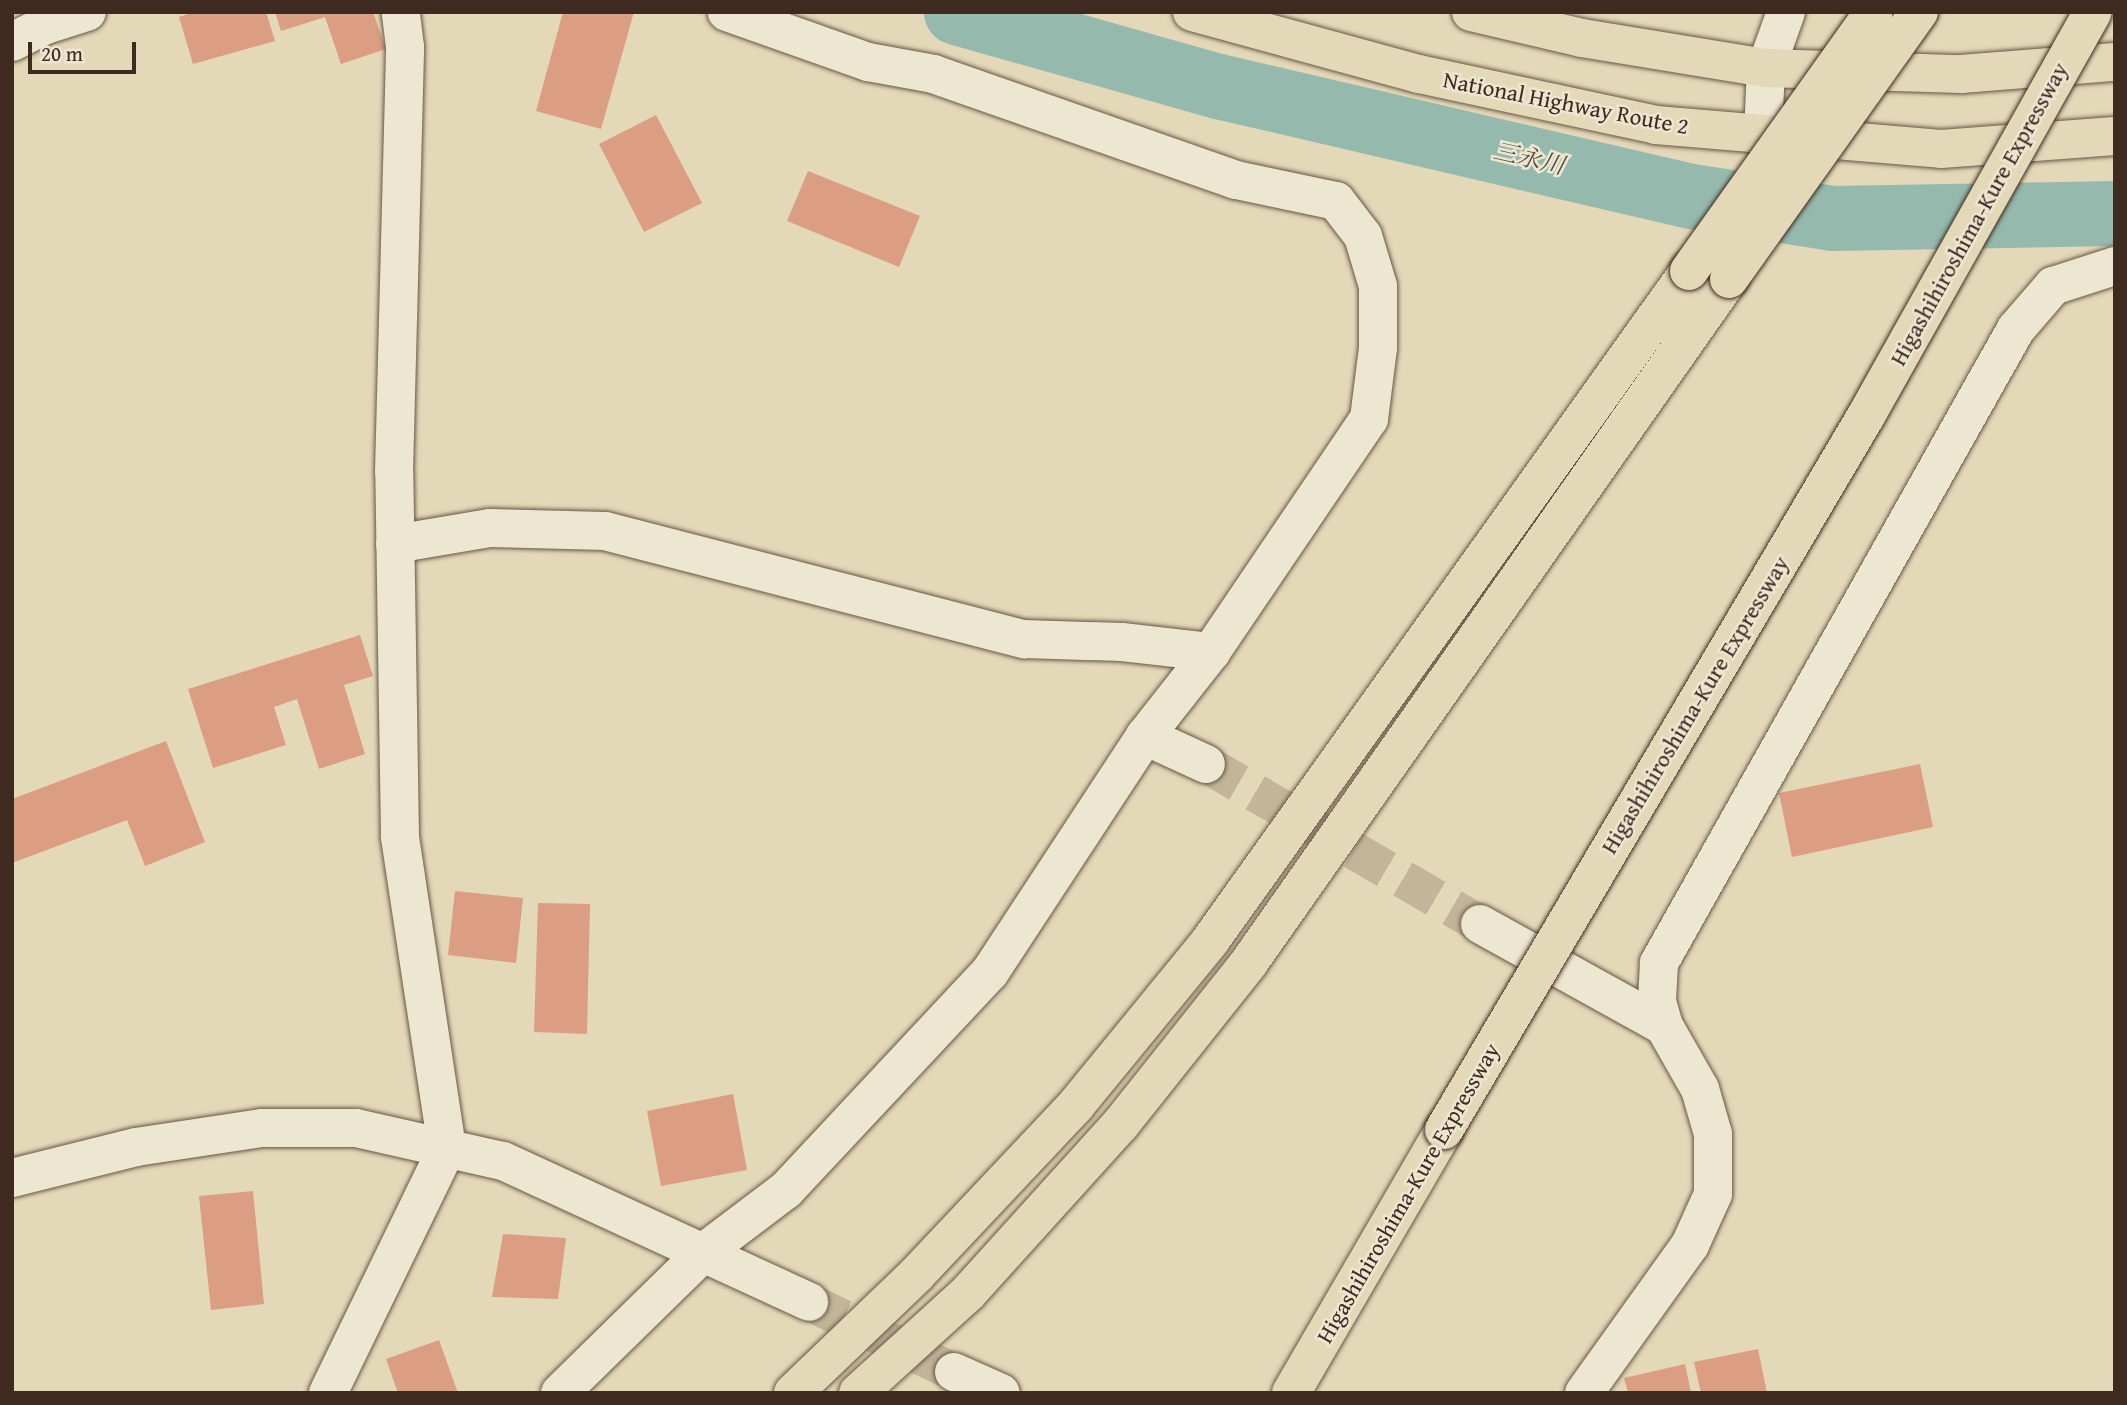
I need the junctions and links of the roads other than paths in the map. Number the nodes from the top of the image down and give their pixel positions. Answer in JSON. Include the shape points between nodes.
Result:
{"nodes":[{"id":1,"x":87,"y":12,"type":"edge"},
{"id":2,"x":401,"y":12,"type":"edge"},
{"id":3,"x":727,"y":12,"type":"edge"},
{"id":4,"x":1192,"y":12,"type":"edge"},
{"id":5,"x":1471,"y":12,"type":"edge"},
{"id":6,"x":1786,"y":12,"type":"edge"},
{"id":7,"x":1874,"y":12,"type":"edge"},
{"id":8,"x":1919,"y":12,"type":"edge"},
{"id":9,"x":2093,"y":12,"type":"edge"},
{"id":10,"x":12,"y":42,"type":"edge"},
{"id":11,"x":2115,"y":62,"type":"edge"},
{"id":12,"x":1766,"y":68,"type":"junction"},
{"id":13,"x":1763,"y":134,"type":"junction"},
{"id":14,"x":2115,"y":136,"type":"edge"},
{"id":15,"x":2115,"y":266,"type":"edge"},
{"id":16,"x":395,"y":544,"type":"junction"},
{"id":17,"x":1212,"y":652,"type":"junction"},
{"id":18,"x":1145,"y":736,"type":"junction"},
{"id":19,"x":1206,"y":764,"type":"tunnel mouth"},
{"id":20,"x":1480,"y":924,"type":"tunnel mouth"},
{"id":21,"x":1664,"y":1026,"type":"junction"},
{"id":22,"x":1444,"y":1130,"type":"junction"},
{"id":23,"x":447,"y":1148,"type":"junction"},
{"id":24,"x":12,"y":1178,"type":"edge"},
{"id":25,"x":704,"y":1252,"type":"junction"},
{"id":26,"x":809,"y":1302,"type":"tunnel mouth"},
{"id":27,"x":954,"y":1372,"type":"tunnel mouth"},
{"id":28,"x":1588,"y":1391,"type":"edge"},
{"id":29,"x":328,"y":1393,"type":"edge"},
{"id":30,"x":560,"y":1393,"type":"edge"},
{"id":31,"x":793,"y":1393,"type":"edge"},
{"id":32,"x":858,"y":1393,"type":"edge"},
{"id":33,"x":1001,"y":1393,"type":"edge"},
{"id":34,"x":1291,"y":1393,"type":"edge"},
{"id":35,"x":1314,"y":1393,"type":"edge"}],
"edges":[{"from":1,"to":10,"type":"street"},
{"from":2,"to":16,"type":"street","via":[[405,47]]},
{"from":3,"to":17,"type":"street","via":[[868,62],[934,74],[1236,180],[1336,201],[1363,236],[1378,286],[1378,348],[1369,419]]},
{"from":4,"to":13,"type":"highway","name":"National Highway Route 2","via":[[1419,74],[1643,122]]},
{"from":5,"to":12,"type":"highway","via":[[1582,38]]},
{"from":6,"to":12,"type":"street"},
{"from":7,"to":31,"type":"highway","bridge":true,"via":[[1210,942],[1076,1105],[917,1274]]},
{"from":8,"to":32,"type":"highway","bridge":true,"via":[[1240,975],[1120,1125],[968,1293]]},
{"from":9,"to":22,"type":"highway","name":"Higashihiroshima-Kure Expressway","bridge":true,"via":[[1866,416]]},
{"from":11,"to":12,"type":"highway","via":[[1961,74]]},
{"from":12,"to":13,"type":"street"},
{"from":13,"to":14,"type":"highway","name":"National Highway Route 2","via":[[1941,149]]},
{"from":15,"to":21,"type":"street","via":[[2053,286],[2016,329],[1660,963],[1657,1001]]},
{"from":16,"to":17,"type":"street","via":[[490,528],[605,531],[1024,639],[1122,642]]},
{"from":16,"to":23,"type":"street","via":[[400,837]]},
{"from":17,"to":18,"type":"street"},
{"from":18,"to":19,"type":"street"},
{"from":18,"to":25,"type":"street","via":[[990,972],[786,1190]]},
{"from":20,"to":21,"type":"street"},
{"from":21,"to":28,"type":"street","via":[[1700,1089],[1713,1134],[1713,1194],[1690,1245]]},
{"from":22,"to":34,"type":"highway","name":"Higashihiroshima-Kure Expressway"},
{"from":22,"to":35,"type":"highway"},
{"from":23,"to":24,"type":"street","via":[[356,1128],[262,1128],[136,1147]]},
{"from":23,"to":25,"type":"street","via":[[503,1161]]},
{"from":23,"to":29,"type":"street"},
{"from":25,"to":26,"type":"street"},
{"from":25,"to":30,"type":"street"},
{"from":27,"to":33,"type":"street"}]}
